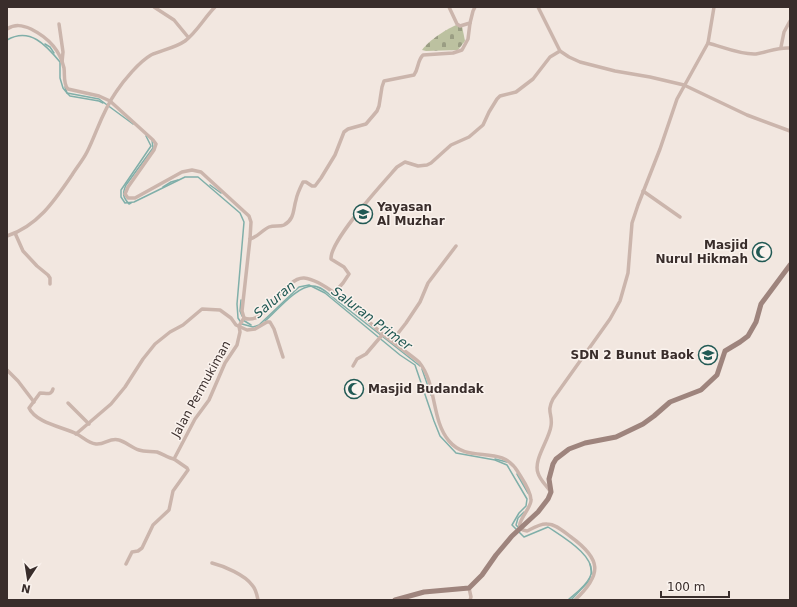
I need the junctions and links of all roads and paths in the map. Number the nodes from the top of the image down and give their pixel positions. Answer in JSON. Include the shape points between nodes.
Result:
{"nodes":[{"id":1,"x":154,"y":7,"type":"edge"},
{"id":2,"x":215,"y":7,"type":"edge"},
{"id":3,"x":449,"y":7,"type":"edge"},
{"id":4,"x":475,"y":7,"type":"edge"},
{"id":5,"x":538,"y":7,"type":"edge"},
{"id":6,"x":714,"y":7,"type":"edge"},
{"id":7,"x":790,"y":21,"type":"edge"},
{"id":8,"x":470,"y":23,"type":"junction"},
{"id":9,"x":59,"y":24,"type":"dead end"},
{"id":10,"x":7,"y":29,"type":"edge"},
{"id":11,"x":188,"y":38,"type":"junction"},
{"id":12,"x":708,"y":43,"type":"junction"},
{"id":13,"x":781,"y":47,"type":"junction"},
{"id":14,"x":790,"y":48,"type":"edge"},
{"id":15,"x":560,"y":51,"type":"junction"},
{"id":16,"x":62,"y":63,"type":"junction"},
{"id":17,"x":684,"y":85,"type":"junction"},
{"id":18,"x":110,"y":102,"type":"junction"},
{"id":19,"x":790,"y":131,"type":"edge"},
{"id":20,"x":643,"y":191,"type":"junction"},
{"id":21,"x":680,"y":217,"type":"dead end"},
{"id":22,"x":15,"y":233,"type":"junction"},
{"id":23,"x":7,"y":236,"type":"edge"},
{"id":24,"x":250,"y":239,"type":"junction"},
{"id":25,"x":456,"y":246,"type":"dead end"},
{"id":26,"x":790,"y":265,"type":"edge"},
{"id":27,"x":50,"y":284,"type":"dead end"},
{"id":28,"x":334,"y":293,"type":"junction"},
{"id":29,"x":244,"y":318,"type":"junction"},
{"id":30,"x":240,"y":325,"type":"junction"},
{"id":31,"x":382,"y":335,"type":"junction"},
{"id":32,"x":392,"y":341,"type":"junction"},
{"id":33,"x":283,"y":357,"type":"dead end"},
{"id":34,"x":353,"y":366,"type":"dead end"},
{"id":35,"x":7,"y":370,"type":"edge"},
{"id":36,"x":54,"y":389,"type":"dead end"},
{"id":37,"x":34,"y":402,"type":"junction"},
{"id":38,"x":68,"y":403,"type":"dead end"},
{"id":39,"x":88,"y":424,"type":"junction"},
{"id":40,"x":76,"y":434,"type":"junction"},
{"id":41,"x":174,"y":460,"type":"junction"},
{"id":42,"x":551,"y":492,"type":"junction"},
{"id":43,"x":520,"y":529,"type":"junction"},
{"id":44,"x":212,"y":563,"type":"dead end"},
{"id":45,"x":126,"y":564,"type":"dead end"},
{"id":46,"x":468,"y":588,"type":"junction"},
{"id":47,"x":258,"y":600,"type":"edge"},
{"id":48,"x":395,"y":600,"type":"edge"},
{"id":49,"x":470,"y":600,"type":"edge"},
{"id":50,"x":575,"y":600,"type":"edge"}],
"edges":[{"from":1,"to":11,"type":"street","via":[[174,20]]},
{"from":2,"to":11,"type":"street"},
{"from":3,"to":8,"type":"street","via":[[458,24],[461,26]]},
{"from":4,"to":8,"type":"street"},
{"from":5,"to":15,"type":"street"},
{"from":6,"to":12,"type":"street"},
{"from":7,"to":13,"type":"street","via":[[784,32]]},
{"from":8,"to":24,"type":"street","via":[[468,39],[462,50],[423,55],[414,75],[384,81],[379,106],[374,115],[366,124],[344,132],[335,155],[315,186],[303,182],[292,218],[284,225],[267,228]]},
{"from":9,"to":16,"type":"street"},
{"from":10,"to":16,"type":"street","via":[[22,26],[38,32],[56,49]]},
{"from":11,"to":18,"type":"street","via":[[151,55],[140,63]]},
{"from":12,"to":13,"type":"street","via":[[748,54]]},
{"from":12,"to":17,"type":"street"},
{"from":13,"to":14,"type":"street"},
{"from":15,"to":17,"type":"street","via":[[580,62]]},
{"from":15,"to":28,"type":"street","via":[[550,57],[533,79],[516,92],[500,96],[483,125],[469,137],[451,145],[427,165],[418,166],[405,162],[397,167],[349,224],[333,249],[331,259],[344,267],[349,274]]},
{"from":16,"to":18,"type":"street","via":[[65,86],[68,89],[99,96]]},
{"from":17,"to":19,"type":"street","via":[[747,115]]},
{"from":17,"to":20,"type":"street"},
{"from":18,"to":22,"type":"street","via":[[86,152],[54,201],[39,218]]},
{"from":18,"to":24,"type":"street","via":[[156,144],[128,187],[125,194],[127,198],[142,194],[182,172],[201,172],[249,216]]},
{"from":20,"to":21,"type":"street"},
{"from":20,"to":42,"type":"street","via":[[632,223],[628,273],[618,305],[549,406],[551,427],[537,464],[537,471]]},
{"from":22,"to":23,"type":"street"},
{"from":22,"to":27,"type":"street","via":[[23,251],[48,275]]},
{"from":24,"to":29,"type":"street","via":[[242,311]]},
{"from":25,"to":32,"type":"street","via":[[428,283],[420,302]]},
{"from":26,"to":42,"type":"street","via":[[761,304],[756,322],[748,336],[726,350],[717,375],[712,381],[701,390],[670,402],[643,424],[616,436],[569,449],[553,464],[549,479]]},
{"from":28,"to":29,"type":"street","via":[[318,282],[303,278],[296,280],[262,314],[252,319]]},
{"from":28,"to":31,"type":"street"},
{"from":29,"to":30,"type":"street"},
{"from":30,"to":33,"type":"street","via":[[251,330],[270,322]]},
{"from":30,"to":39,"type":"street","via":[[220,310],[202,309],[155,344],[112,404]]},
{"from":30,"to":41,"type":"street","name":"Jalan Permukiman","via":[[237,345]]},
{"from":31,"to":32,"type":"street"},
{"from":31,"to":34,"type":"street"},
{"from":32,"to":43,"type":"street","via":[[423,366],[441,426],[449,441],[468,453],[496,455],[516,467],[532,499],[520,521]]},
{"from":35,"to":37,"type":"street"},
{"from":36,"to":37,"type":"street","via":[[48,394],[40,393]]},
{"from":37,"to":40,"type":"street","via":[[29,410],[36,416]]},
{"from":38,"to":39,"type":"street"},
{"from":39,"to":40,"type":"street"},
{"from":40,"to":41,"type":"street","via":[[94,444],[102,444],[112,439],[120,440],[138,450],[157,452]]},
{"from":41,"to":45,"type":"street","via":[[188,470],[173,491],[168,510],[153,525],[142,548],[138,552],[132,552]]},
{"from":42,"to":43,"type":"street","via":[[543,507]]},
{"from":43,"to":46,"type":"street"},
{"from":43,"to":50,"type":"street","via":[[527,531],[545,524],[553,525],[578,542],[592,556],[595,569],[592,581]]},
{"from":44,"to":47,"type":"street","via":[[223,566],[250,582]]},
{"from":46,"to":48,"type":"street","via":[[424,592]]},
{"from":46,"to":49,"type":"street"}]}
